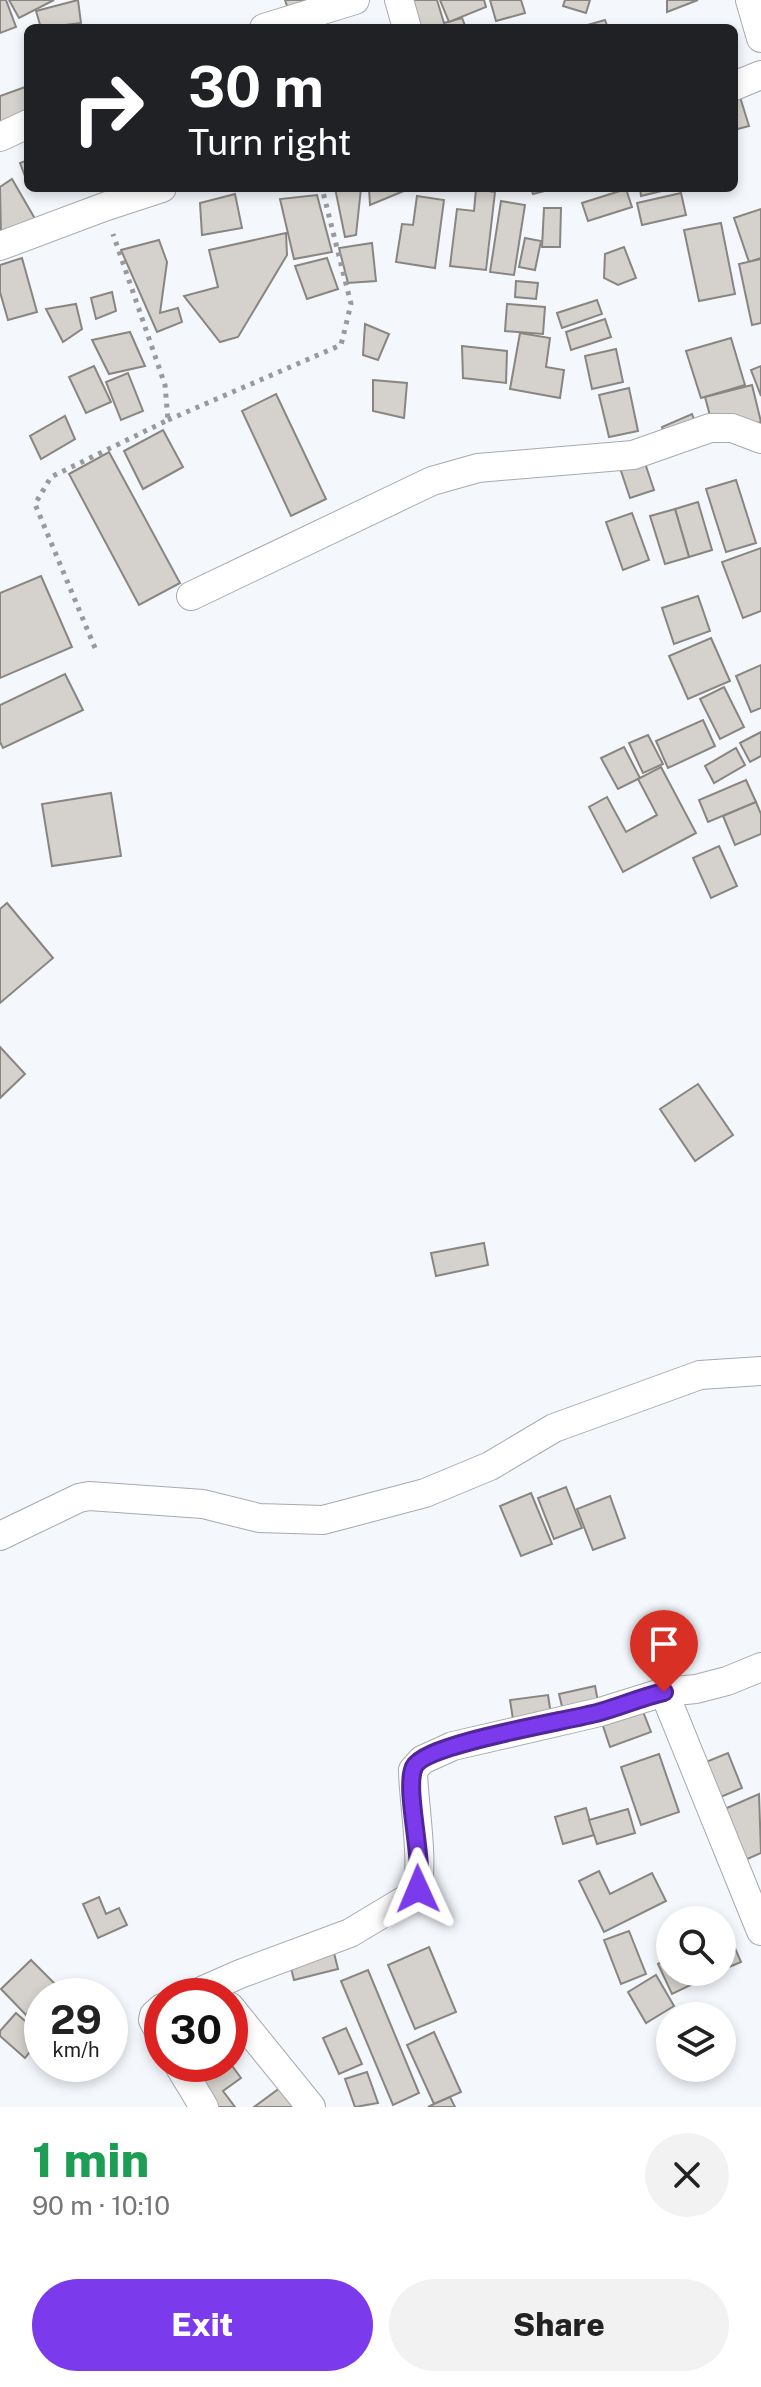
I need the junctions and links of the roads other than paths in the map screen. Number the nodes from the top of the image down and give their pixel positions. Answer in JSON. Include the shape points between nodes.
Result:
{"nodes":[{"id":1,"x":355,"y":0,"type":"edge"},
{"id":2,"x":399,"y":0,"type":"edge"},
{"id":3,"x":750,"y":0,"type":"edge"},
{"id":4,"x":277,"y":24,"type":"edge"},
{"id":5,"x":406,"y":24,"type":"edge"},
{"id":6,"x":761,"y":38,"type":"edge"},
{"id":7,"x":761,"y":75,"type":"edge"},
{"id":8,"x":738,"y":84,"type":"edge"},
{"id":9,"x":24,"y":126,"type":"edge"},
{"id":10,"x":0,"y":137,"type":"edge"},
{"id":11,"x":150,"y":192,"type":"edge"},
{"id":12,"x":0,"y":246,"type":"edge"},
{"id":13,"x":761,"y":439,"type":"edge"},
{"id":14,"x":191,"y":596,"type":"dead end"},
{"id":15,"x":761,"y":1371,"type":"edge"},
{"id":16,"x":0,"y":1536,"type":"edge"},
{"id":17,"x":761,"y":1667,"type":"edge"},
{"id":18,"x":664,"y":1692,"type":"junction"},
{"id":19,"x":761,"y":1931,"type":"edge"},
{"id":20,"x":248,"y":1980,"type":"edge"},
{"id":21,"x":248,"y":2035,"type":"edge"},
{"id":22,"x":189,"y":2082,"type":"edge"},
{"id":23,"x":204,"y":2107,"type":"edge"},
{"id":24,"x":311,"y":2107,"type":"edge"}],
"edges":[{"from":1,"to":4,"type":"street"},
{"from":2,"to":5,"type":"street"},
{"from":3,"to":6,"type":"street"},
{"from":7,"to":8,"type":"street"},
{"from":9,"to":10,"type":"street"},
{"from":11,"to":12,"type":"street"},
{"from":13,"to":14,"type":"street","via":[[732,428],[710,428],[633,455],[463,470]]},
{"from":15,"to":16,"type":"street","via":[[700,1375],[554,1428],[490,1466],[425,1493],[323,1520],[259,1518],[203,1504],[89,1496]]},
{"from":17,"to":18,"type":"street","via":[[696,1689]]},
{"from":18,"to":19,"type":"street"},
{"from":18,"to":20,"type":"street","via":[[453,1746],[422,1760],[413,1770],[419,1874],[415,1894],[350,1933]]},
{"from":21,"to":24,"type":"street"},
{"from":22,"to":23,"type":"street"}]}
